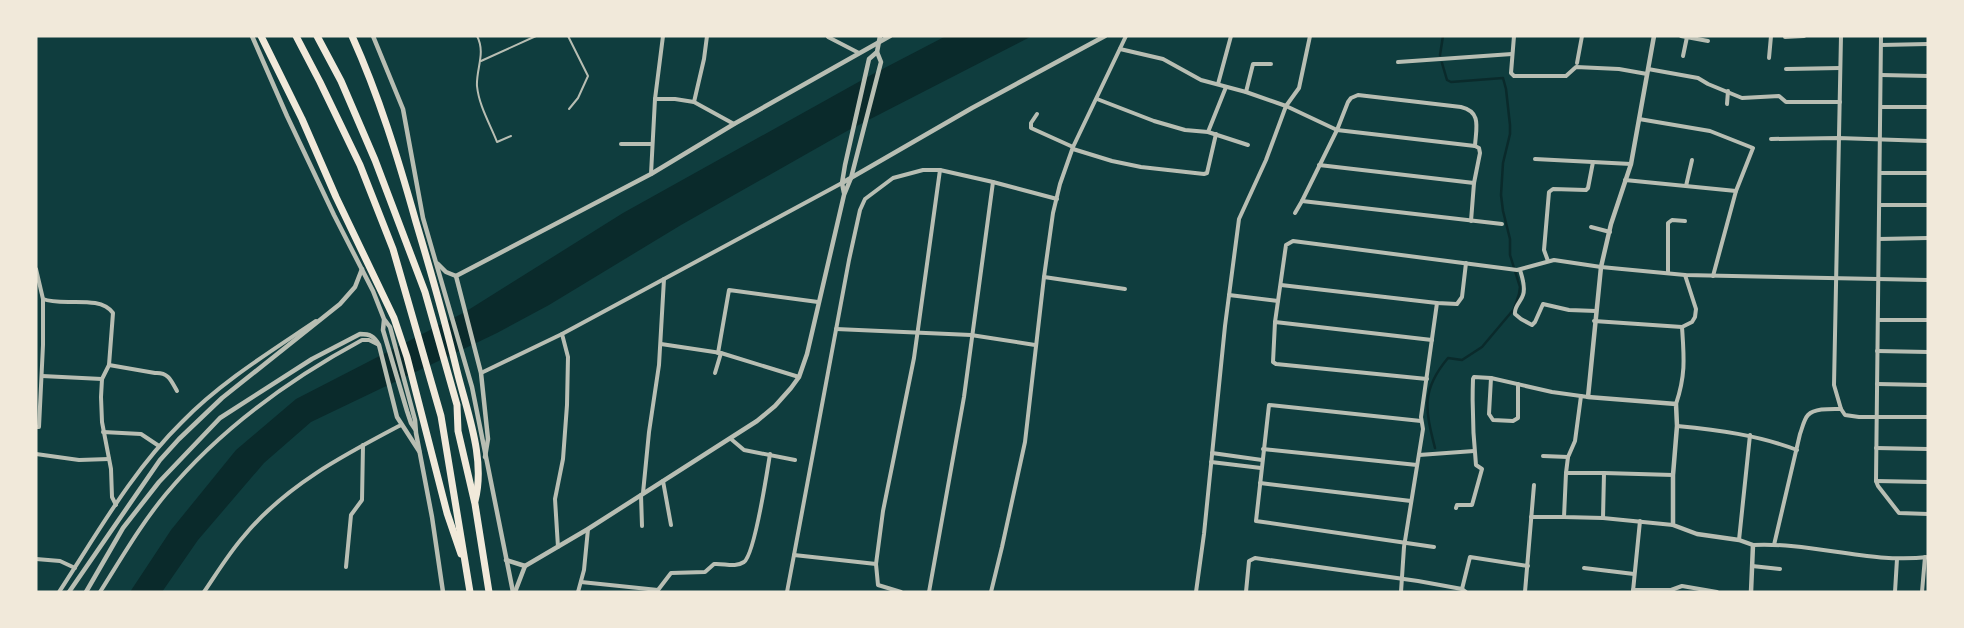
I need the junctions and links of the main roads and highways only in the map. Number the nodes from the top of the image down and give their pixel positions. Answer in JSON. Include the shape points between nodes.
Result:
{"nodes":[{"id":1,"x":261,"y":36,"type":"edge"},
{"id":2,"x":296,"y":36,"type":"edge"},
{"id":3,"x":317,"y":36,"type":"edge"},
{"id":4,"x":352,"y":36,"type":"edge"},
{"id":5,"x":475,"y":504,"type":"junction"},
{"id":6,"x":467,"y":566,"type":"junction"},
{"id":7,"x":470,"y":592,"type":"edge"},
{"id":8,"x":489,"y":592,"type":"edge"}],
"edges":[{"from":1,"to":6,"type":"highway","via":[[394,318],[416,407],[450,522]]},
{"from":2,"to":6,"type":"highway","via":[[360,165],[393,249],[441,416]]},
{"from":3,"to":5,"type":"highway","via":[[341,81],[375,160],[424,292],[457,405],[458,432]]},
{"from":4,"to":5,"type":"highway","via":[[386,121],[439,286],[479,469]]},
{"from":5,"to":8,"type":"highway"},
{"from":6,"to":7,"type":"highway"}]}
